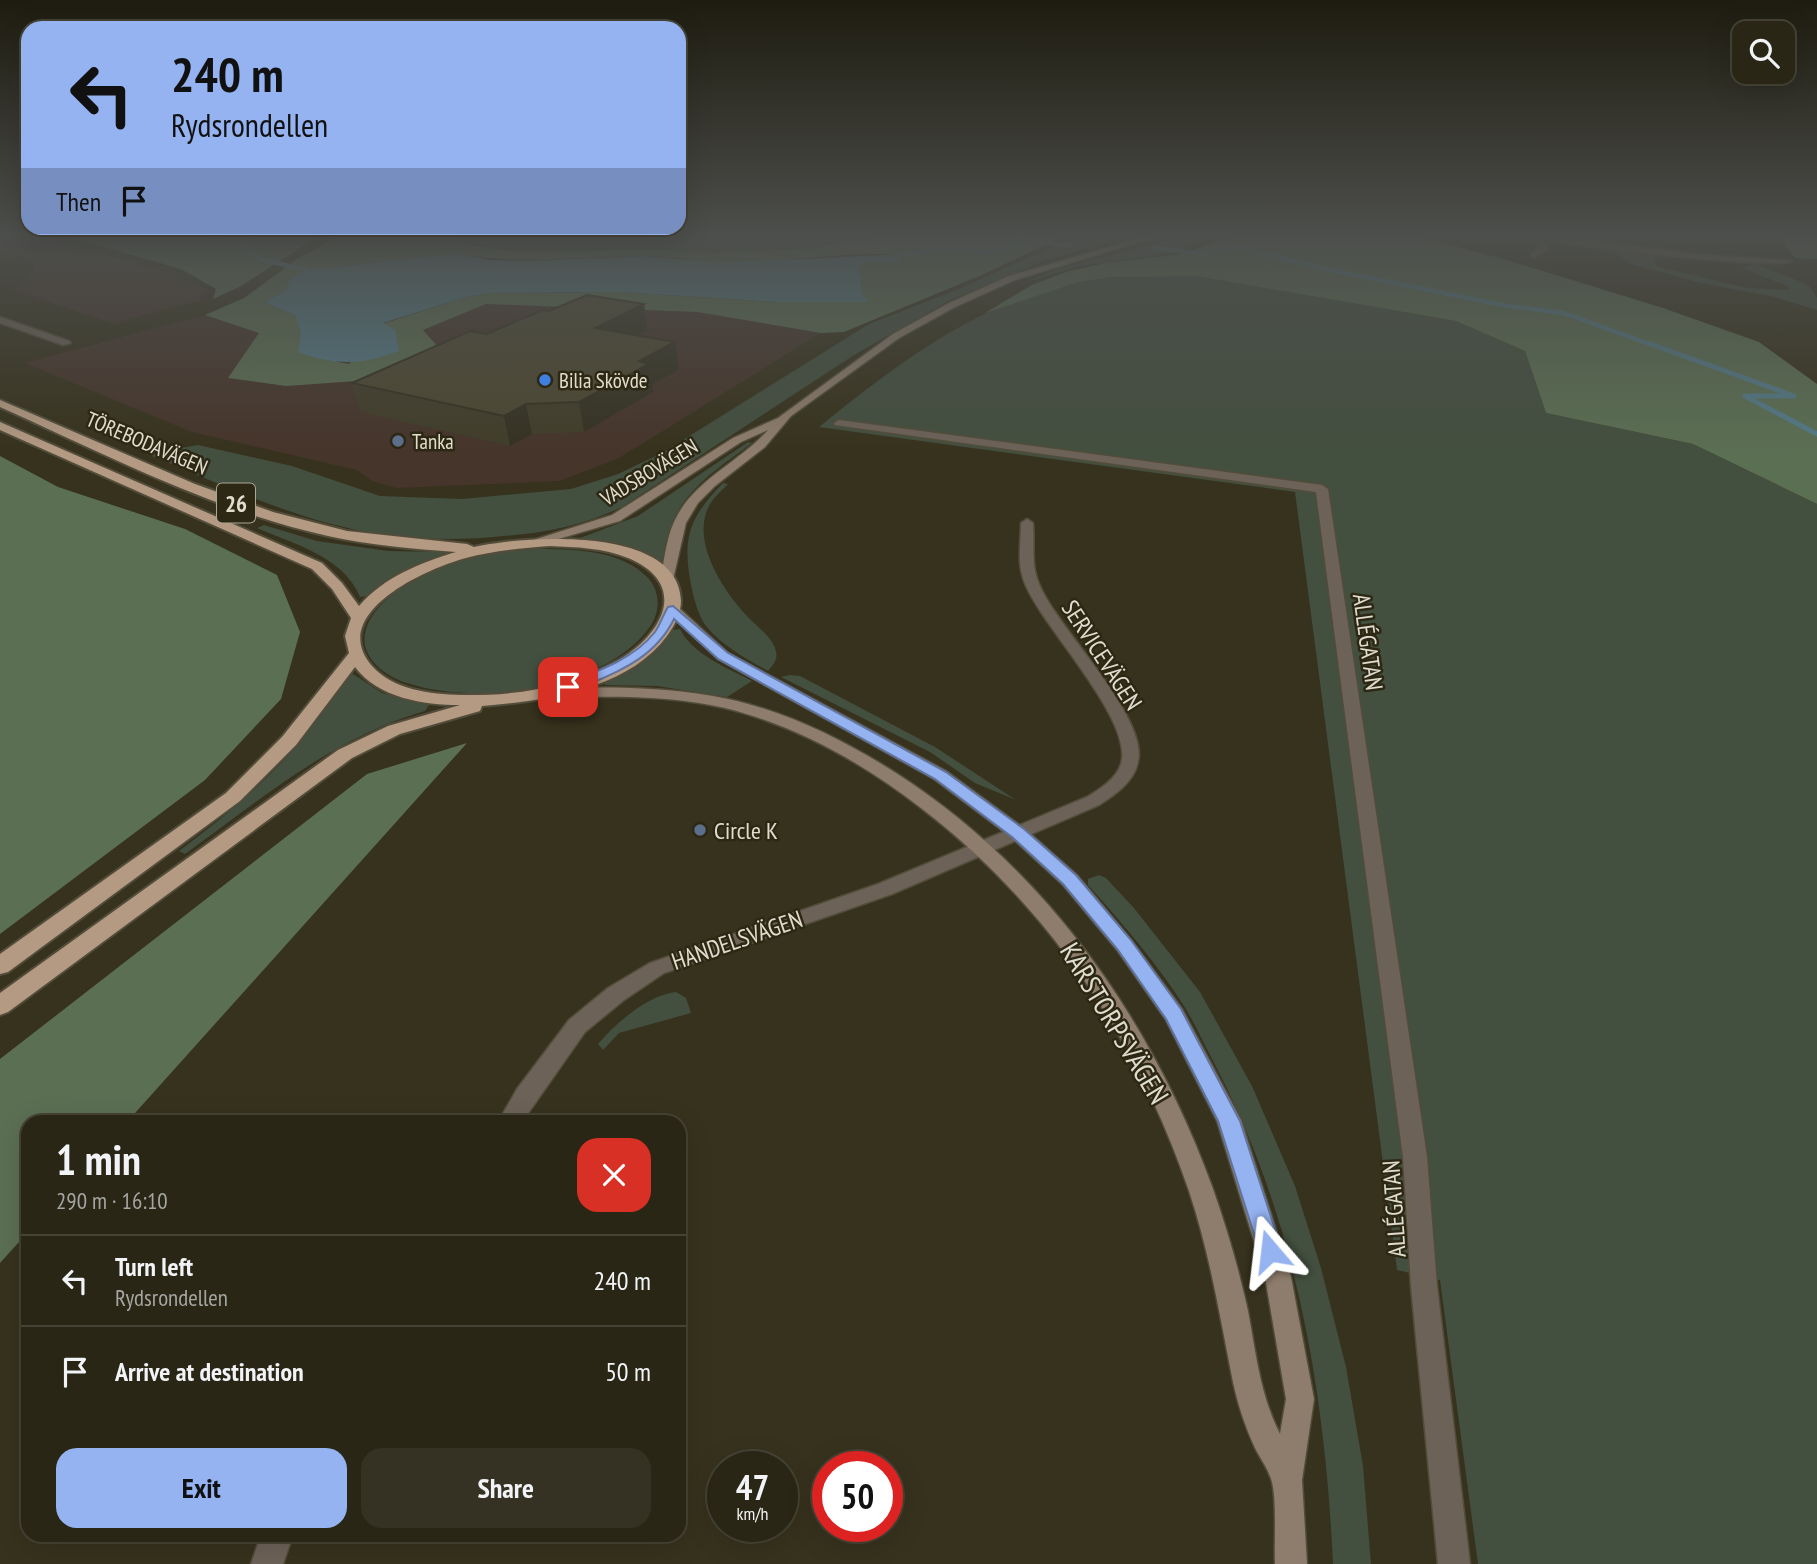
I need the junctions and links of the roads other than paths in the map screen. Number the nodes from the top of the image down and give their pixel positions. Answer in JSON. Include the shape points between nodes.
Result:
{"nodes":[{"id":1,"x":950,"y":306,"type":"edge"},
{"id":2,"x":0,"y":320,"type":"edge"},
{"id":3,"x":66,"y":343,"type":"dead end"},
{"id":4,"x":0,"y":404,"type":"edge"},
{"id":5,"x":781,"y":419,"type":"junction"},
{"id":6,"x":839,"y":423,"type":"dead end"},
{"id":7,"x":0,"y":426,"type":"edge"},
{"id":8,"x":1027,"y":523,"type":"dead end"},
{"id":9,"x":531,"y":543,"type":"junction"},
{"id":10,"x":486,"y":549,"type":"junction"},
{"id":11,"x":667,"y":581,"type":"junction"},
{"id":12,"x":673,"y":610,"type":"junction"},
{"id":13,"x":359,"y":617,"type":"junction"},
{"id":14,"x":355,"y":656,"type":"junction"},
{"id":15,"x":542,"y":694,"type":"junction"},
{"id":16,"x":502,"y":700,"type":"junction"},
{"id":17,"x":1018,"y":833,"type":"junction"},
{"id":18,"x":981,"y":849,"type":"junction"},
{"id":19,"x":0,"y":966,"type":"edge"},
{"id":20,"x":0,"y":1006,"type":"edge"},
{"id":21,"x":514,"y":1115,"type":"edge"},
{"id":22,"x":1287,"y":1480,"type":"junction"},
{"id":23,"x":275,"y":1542,"type":"edge"},
{"id":24,"x":267,"y":1564,"type":"edge"},
{"id":25,"x":1291,"y":1564,"type":"edge"},
{"id":26,"x":1454,"y":1564,"type":"edge"}],
"edges":[{"from":1,"to":5,"type":"main road","name":"VADSBOVÄGEN","via":[[897,336]]},
{"from":2,"to":3,"type":"street"},
{"from":4,"to":10,"type":"highway","name":"TÖREBODAVÄGEN","number":"26","via":[[163,474],[309,527],[365,538]]},
{"from":5,"to":9,"type":"main road","name":"VADSBOVÄGEN","via":[[737,440],[616,518]]},
{"from":5,"to":11,"type":"main road","name":"VADSBOVÄGEN","via":[[761,445],[710,482],[693,501],[680,523]]},
{"from":6,"to":26,"type":"street","name":"ALLÉGATAN","via":[[1322,489],[1415,1157]]},
{"from":7,"to":13,"type":"highway","name":"TÖREBODAVÄGEN","number":"26","via":[[317,566]]},
{"from":8,"to":17,"type":"street","name":"SERVICEVÄGEN","via":[[1027,572],[1040,601],[1113,707],[1131,754],[1126,770],[1107,793]]},
{"from":9,"to":10,"type":"highway","number":"26"},
{"from":9,"to":11,"type":"highway","number":"26","via":[[615,550],[641,560]]},
{"from":10,"to":13,"type":"highway","number":"26","via":[[408,576],[379,595]]},
{"from":11,"to":12,"type":"highway"},
{"from":12,"to":15,"type":"highway","via":[[660,634],[633,658],[592,679]]},
{"from":12,"to":17,"type":"main road","name":"KARSTORPSVÄGEN","via":[[723,656],[940,775]]},
{"from":13,"to":14,"type":"highway","via":[[352,637]]},
{"from":14,"to":16,"type":"highway","via":[[377,679],[417,695]]},
{"from":14,"to":19,"type":"highway","via":[[289,741],[233,797]]},
{"from":15,"to":16,"type":"highway"},
{"from":15,"to":18,"type":"main road","name":"KARSTORPSVÄGEN","via":[[676,695],[770,716],[838,746],[890,777]]},
{"from":16,"to":20,"type":"highway","via":[[394,730],[345,754]]},
{"from":17,"to":18,"type":"street","name":"HANDELSVÄGEN"},
{"from":17,"to":22,"type":"main road","name":"KARSTORPSVÄGEN","via":[[1070,880],[1124,945],[1174,1015],[1229,1121],[1278,1277],[1300,1399]]},
{"from":18,"to":21,"type":"street","name":"HANDELSVÄGEN","via":[[884,890],[657,968],[577,1026]]},
{"from":18,"to":22,"type":"main road","name":"KARSTORPSVÄGEN","via":[[1056,925],[1093,976],[1142,1057],[1180,1134],[1229,1288],[1251,1402]]},
{"from":22,"to":25,"type":"main road","name":"KARSTORPSVÄGEN"},
{"from":23,"to":24,"type":"street"}]}
